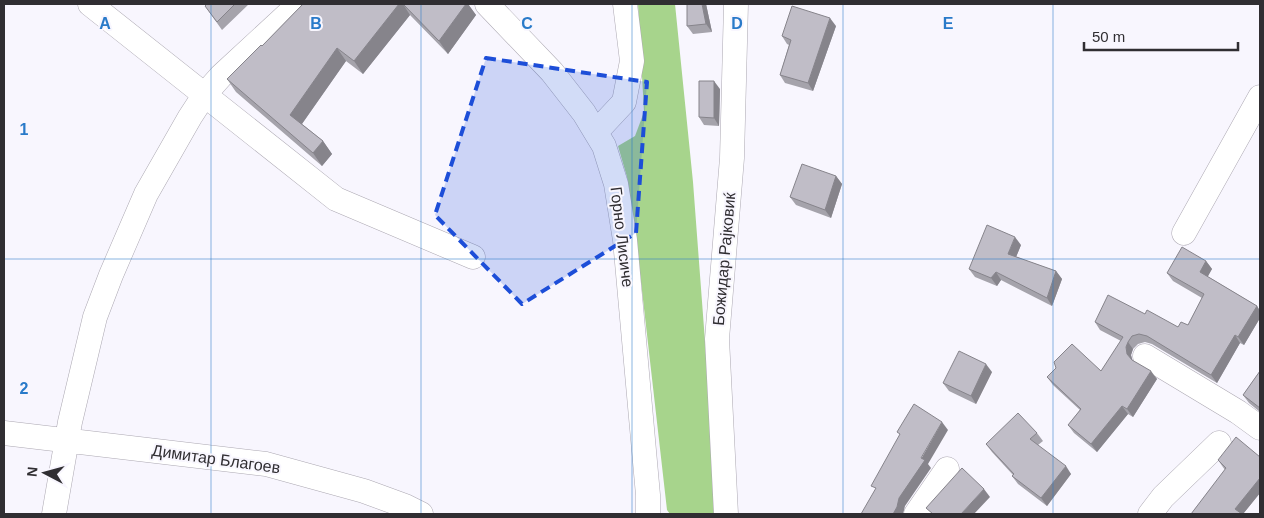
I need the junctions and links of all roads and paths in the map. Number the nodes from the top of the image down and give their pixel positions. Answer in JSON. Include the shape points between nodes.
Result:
{"nodes":[{"id":1,"x":90,"y":4,"type":"edge"},
{"id":2,"x":298,"y":4,"type":"edge"},
{"id":3,"x":487,"y":4,"type":"edge"},
{"id":4,"x":625,"y":4,"type":"edge"},
{"id":5,"x":736,"y":4,"type":"edge"},
{"id":6,"x":205,"y":94,"type":"junction"},
{"id":7,"x":1260,"y":97,"type":"edge"},
{"id":8,"x":596,"y":132,"type":"junction"},
{"id":9,"x":1184,"y":233,"type":"dead end"},
{"id":10,"x":473,"y":257,"type":"dead end"},
{"id":11,"x":1145,"y":356,"type":"dead end"},
{"id":12,"x":1260,"y":428,"type":"edge"},
{"id":13,"x":4,"y":432,"type":"edge"},
{"id":14,"x":67,"y":439,"type":"junction"},
{"id":15,"x":1219,"y":443,"type":"dead end"},
{"id":16,"x":947,"y":469,"type":"dead end"},
{"id":17,"x":731,"y":511,"type":"edge"},
{"id":18,"x":54,"y":514,"type":"edge"},
{"id":19,"x":421,"y":514,"type":"edge"},
{"id":20,"x":648,"y":514,"type":"edge"},
{"id":21,"x":916,"y":514,"type":"edge"},
{"id":22,"x":1150,"y":514,"type":"edge"}],
"edges":[{"from":1,"to":6,"type":"street"},
{"from":2,"to":6,"type":"street"},
{"from":3,"to":8,"type":"street","name":"Горно Лисиче","via":[[552,72]]},
{"from":4,"to":8,"type":"street","via":[[632,61],[624,102]]},
{"from":5,"to":17,"type":"street","name":"Божидар Рајковиќ","via":[[732,158],[717,339]]},
{"from":6,"to":10,"type":"street","via":[[336,198]]},
{"from":6,"to":14,"type":"street","via":[[146,194],[111,275],[86,350]]},
{"from":7,"to":9,"type":"street"},
{"from":8,"to":20,"type":"street","name":"Горно Лисиче","via":[[616,184],[625,240]]},
{"from":11,"to":12,"type":"street"},
{"from":13,"to":14,"type":"street","name":"Димитар Благоев"},
{"from":14,"to":18,"type":"street"},
{"from":14,"to":19,"type":"street","name":"Димитар Благоев","via":[[266,464],[364,491]]},
{"from":15,"to":22,"type":"street","via":[[1163,497]]},
{"from":16,"to":21,"type":"street"}]}
